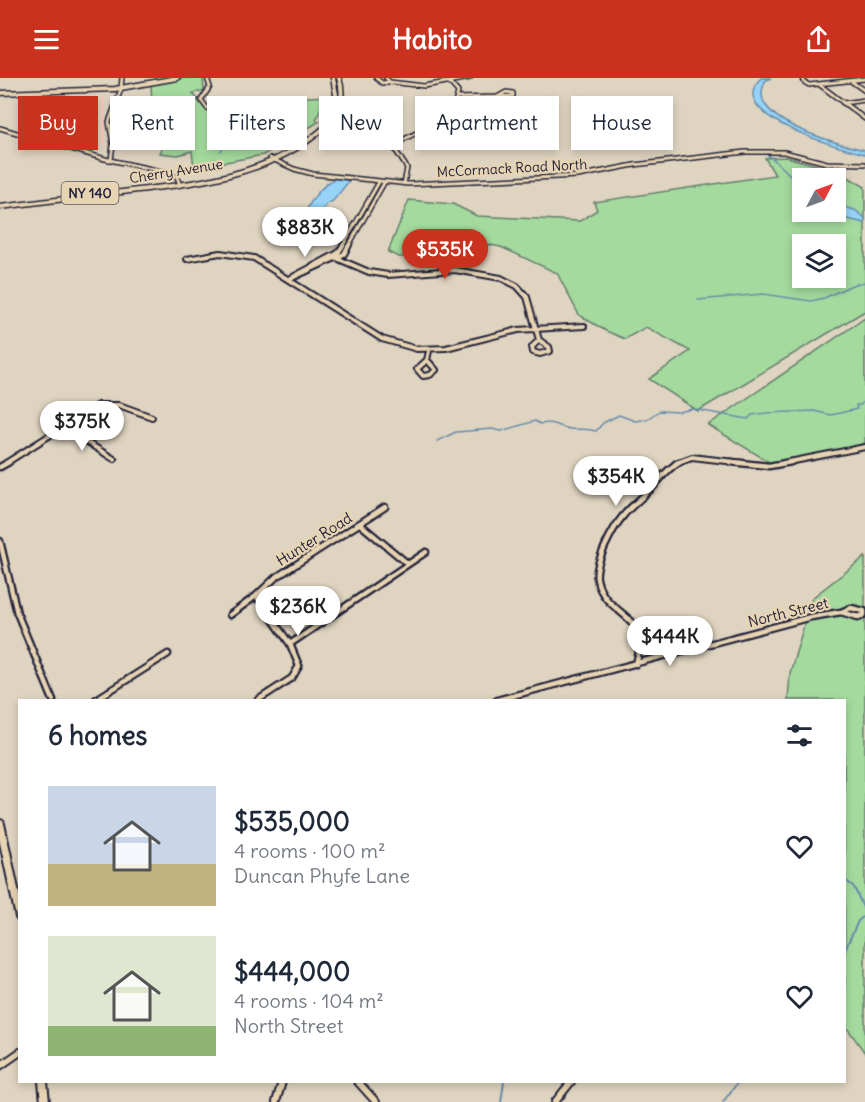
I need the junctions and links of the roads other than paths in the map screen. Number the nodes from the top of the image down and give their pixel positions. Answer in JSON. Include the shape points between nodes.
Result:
{"nodes":[{"id":1,"x":122,"y":78,"type":"edge"},
{"id":2,"x":177,"y":78,"type":"edge"},
{"id":3,"x":207,"y":78,"type":"edge"},
{"id":4,"x":333,"y":78,"type":"edge"},
{"id":5,"x":339,"y":78,"type":"edge"},
{"id":6,"x":376,"y":78,"type":"edge"},
{"id":7,"x":386,"y":78,"type":"edge"},
{"id":8,"x":470,"y":78,"type":"edge"},
{"id":9,"x":803,"y":78,"type":"edge"},
{"id":10,"x":865,"y":79,"type":"edge"},
{"id":11,"x":851,"y":81,"type":"junction"},
{"id":12,"x":390,"y":82,"type":"junction"},
{"id":13,"x":450,"y":83,"type":"junction"},
{"id":14,"x":820,"y":85,"type":"junction"},
{"id":15,"x":120,"y":89,"type":"junction"},
{"id":16,"x":865,"y":91,"type":"edge"},
{"id":17,"x":0,"y":93,"type":"edge"},
{"id":18,"x":457,"y":96,"type":"edge"},
{"id":19,"x":865,"y":100,"type":"edge"},
{"id":20,"x":843,"y":103,"type":"junction"},
{"id":21,"x":207,"y":108,"type":"dead end"},
{"id":22,"x":865,"y":119,"type":"edge"},
{"id":23,"x":0,"y":128,"type":"edge"},
{"id":24,"x":415,"y":134,"type":"edge"},
{"id":25,"x":272,"y":159,"type":"junction"},
{"id":26,"x":111,"y":160,"type":"junction"},
{"id":27,"x":865,"y":164,"type":"edge"},
{"id":28,"x":379,"y":182,"type":"junction"},
{"id":29,"x":180,"y":183,"type":"junction"},
{"id":30,"x":384,"y":183,"type":"junction"},
{"id":31,"x":405,"y":184,"type":"junction"},
{"id":32,"x":368,"y":203,"type":"junction"},
{"id":33,"x":373,"y":203,"type":"junction"},
{"id":34,"x":0,"y":205,"type":"edge"},
{"id":35,"x":355,"y":225,"type":"junction"},
{"id":36,"x":360,"y":226,"type":"junction"},
{"id":37,"x":335,"y":258,"type":"junction"},
{"id":38,"x":187,"y":259,"type":"dead end"},
{"id":39,"x":290,"y":279,"type":"junction"},
{"id":40,"x":584,"y":326,"type":"dead end"},
{"id":41,"x":536,"y":328,"type":"junction"},
{"id":42,"x":539,"y":340,"type":"junction"},
{"id":43,"x":429,"y":351,"type":"junction"},
{"id":44,"x":427,"y":360,"type":"junction"},
{"id":45,"x":152,"y":417,"type":"dead end"},
{"id":46,"x":62,"y":427,"type":"junction"},
{"id":47,"x":865,"y":447,"type":"edge"},
{"id":48,"x":114,"y":459,"type":"dead end"},
{"id":49,"x":0,"y":467,"type":"edge"},
{"id":50,"x":385,"y":507,"type":"dead end"},
{"id":51,"x":360,"y":524,"type":"junction"},
{"id":52,"x":0,"y":541,"type":"edge"},
{"id":53,"x":426,"y":552,"type":"dead end"},
{"id":54,"x":408,"y":564,"type":"junction"},
{"id":55,"x":256,"y":596,"type":"junction"},
{"id":56,"x":840,"y":612,"type":"dead end"},
{"id":57,"x":230,"y":615,"type":"dead end"},
{"id":58,"x":290,"y":645,"type":"junction"},
{"id":59,"x":168,"y":654,"type":"dead end"},
{"id":60,"x":636,"y":664,"type":"junction"},
{"id":61,"x":53,"y":699,"type":"edge"},
{"id":62,"x":97,"y":699,"type":"edge"},
{"id":63,"x":260,"y":699,"type":"edge"},
{"id":64,"x":501,"y":699,"type":"edge"},
{"id":65,"x":0,"y":824,"type":"edge"},
{"id":66,"x":18,"y":892,"type":"edge"},
{"id":67,"x":18,"y":1053,"type":"edge"},
{"id":68,"x":0,"y":1066,"type":"edge"},
{"id":69,"x":43,"y":1083,"type":"edge"},
{"id":70,"x":282,"y":1083,"type":"edge"},
{"id":71,"x":359,"y":1083,"type":"edge"},
{"id":72,"x":570,"y":1083,"type":"edge"},
{"id":73,"x":45,"y":1102,"type":"edge"},
{"id":74,"x":276,"y":1102,"type":"edge"},
{"id":75,"x":376,"y":1102,"type":"edge"},
{"id":76,"x":555,"y":1102,"type":"edge"}],
"edges":[{"from":1,"to":15,"type":"street"},
{"from":2,"to":15,"type":"main road"},
{"from":3,"to":21,"type":"street","via":[[210,87],[201,100]]},
{"from":4,"to":25,"type":"main road","name":"Cherry Avenue","number":"NY 140","via":[[337,100],[327,119],[306,139]]},
{"from":5,"to":25,"type":"main road","name":"Cherry Avenue","number":"NY 140","via":[[342,100],[333,120],[311,140]]},
{"from":6,"to":12,"type":"street","via":[[378,82]]},
{"from":7,"to":12,"type":"street"},
{"from":8,"to":13,"type":"street"},
{"from":9,"to":14,"type":"street","via":[[809,85]]},
{"from":10,"to":11,"type":"street"},
{"from":11,"to":14,"type":"street"},
{"from":11,"to":16,"type":"street"},
{"from":12,"to":13,"type":"street","via":[[412,86]]},
{"from":13,"to":18,"type":"street"},
{"from":14,"to":20,"type":"street"},
{"from":15,"to":17,"type":"main road"},
{"from":15,"to":26,"type":"street","via":[[109,122]]},
{"from":19,"to":20,"type":"street"},
{"from":20,"to":22,"type":"street"},
{"from":23,"to":26,"type":"street"},
{"from":24,"to":31,"type":"street","via":[[397,144],[396,151],[407,168]]},
{"from":25,"to":28,"type":"street","name":"McCormack Road North","via":[[302,172]]},
{"from":25,"to":29,"type":"main road","name":"Cherry Avenue","number":"NY 140"},
{"from":26,"to":29,"type":"street","via":[[169,173]]},
{"from":27,"to":31,"type":"street","name":"McCormack Road North","via":[[828,163],[784,152],[745,153],[634,165],[578,176]]},
{"from":28,"to":30,"type":"street","name":"McCormack Road North"},
{"from":28,"to":32,"type":"street"},
{"from":29,"to":34,"type":"main road","name":"Cherry Avenue","number":"NY 140"},
{"from":30,"to":31,"type":"street","name":"McCormack Road North"},
{"from":30,"to":33,"type":"street"},
{"from":32,"to":33,"type":"street"},
{"from":32,"to":35,"type":"street"},
{"from":33,"to":36,"type":"street"},
{"from":35,"to":36,"type":"street"},
{"from":35,"to":37,"type":"street"},
{"from":36,"to":37,"type":"street","via":[[344,254]]},
{"from":37,"to":39,"type":"street"},
{"from":37,"to":41,"type":"street","via":[[388,275],[454,270],[501,278],[527,297]]},
{"from":38,"to":39,"type":"street","via":[[216,252],[243,254]]},
{"from":39,"to":43,"type":"street","via":[[382,339]]},
{"from":40,"to":41,"type":"street"},
{"from":41,"to":42,"type":"street"},
{"from":41,"to":43,"type":"street"},
{"from":42,"to":42,"type":"street","via":[[549,347],[550,351],[533,352],[532,346]]},
{"from":43,"to":44,"type":"street"},
{"from":44,"to":44,"type":"street","via":[[436,370],[423,376],[417,369]]},
{"from":45,"to":46,"type":"street","via":[[106,403]]},
{"from":46,"to":48,"type":"street"},
{"from":46,"to":49,"type":"street"},
{"from":47,"to":60,"type":"street","via":[[769,466],[692,457],[669,468],[621,518],[597,568],[598,583],[605,594],[639,632],[641,648]]},
{"from":50,"to":51,"type":"street","name":"Hunter Road"},
{"from":51,"to":54,"type":"street"},
{"from":51,"to":55,"type":"street","name":"Hunter Road","via":[[275,578]]},
{"from":52,"to":61,"type":"street","via":[[17,614]]},
{"from":53,"to":54,"type":"street"},
{"from":54,"to":58,"type":"street"},
{"from":55,"to":57,"type":"street","name":"Hunter Road"},
{"from":55,"to":58,"type":"street"},
{"from":56,"to":60,"type":"street","name":"North Street"},
{"from":58,"to":63,"type":"street","via":[[299,666],[292,678]]},
{"from":59,"to":62,"type":"street"},
{"from":60,"to":64,"type":"street","name":"North Street"},
{"from":65,"to":66,"type":"main road"},
{"from":67,"to":68,"type":"street"},
{"from":69,"to":73,"type":"main road"},
{"from":70,"to":74,"type":"street"},
{"from":71,"to":75,"type":"street"},
{"from":72,"to":76,"type":"street"}]}
